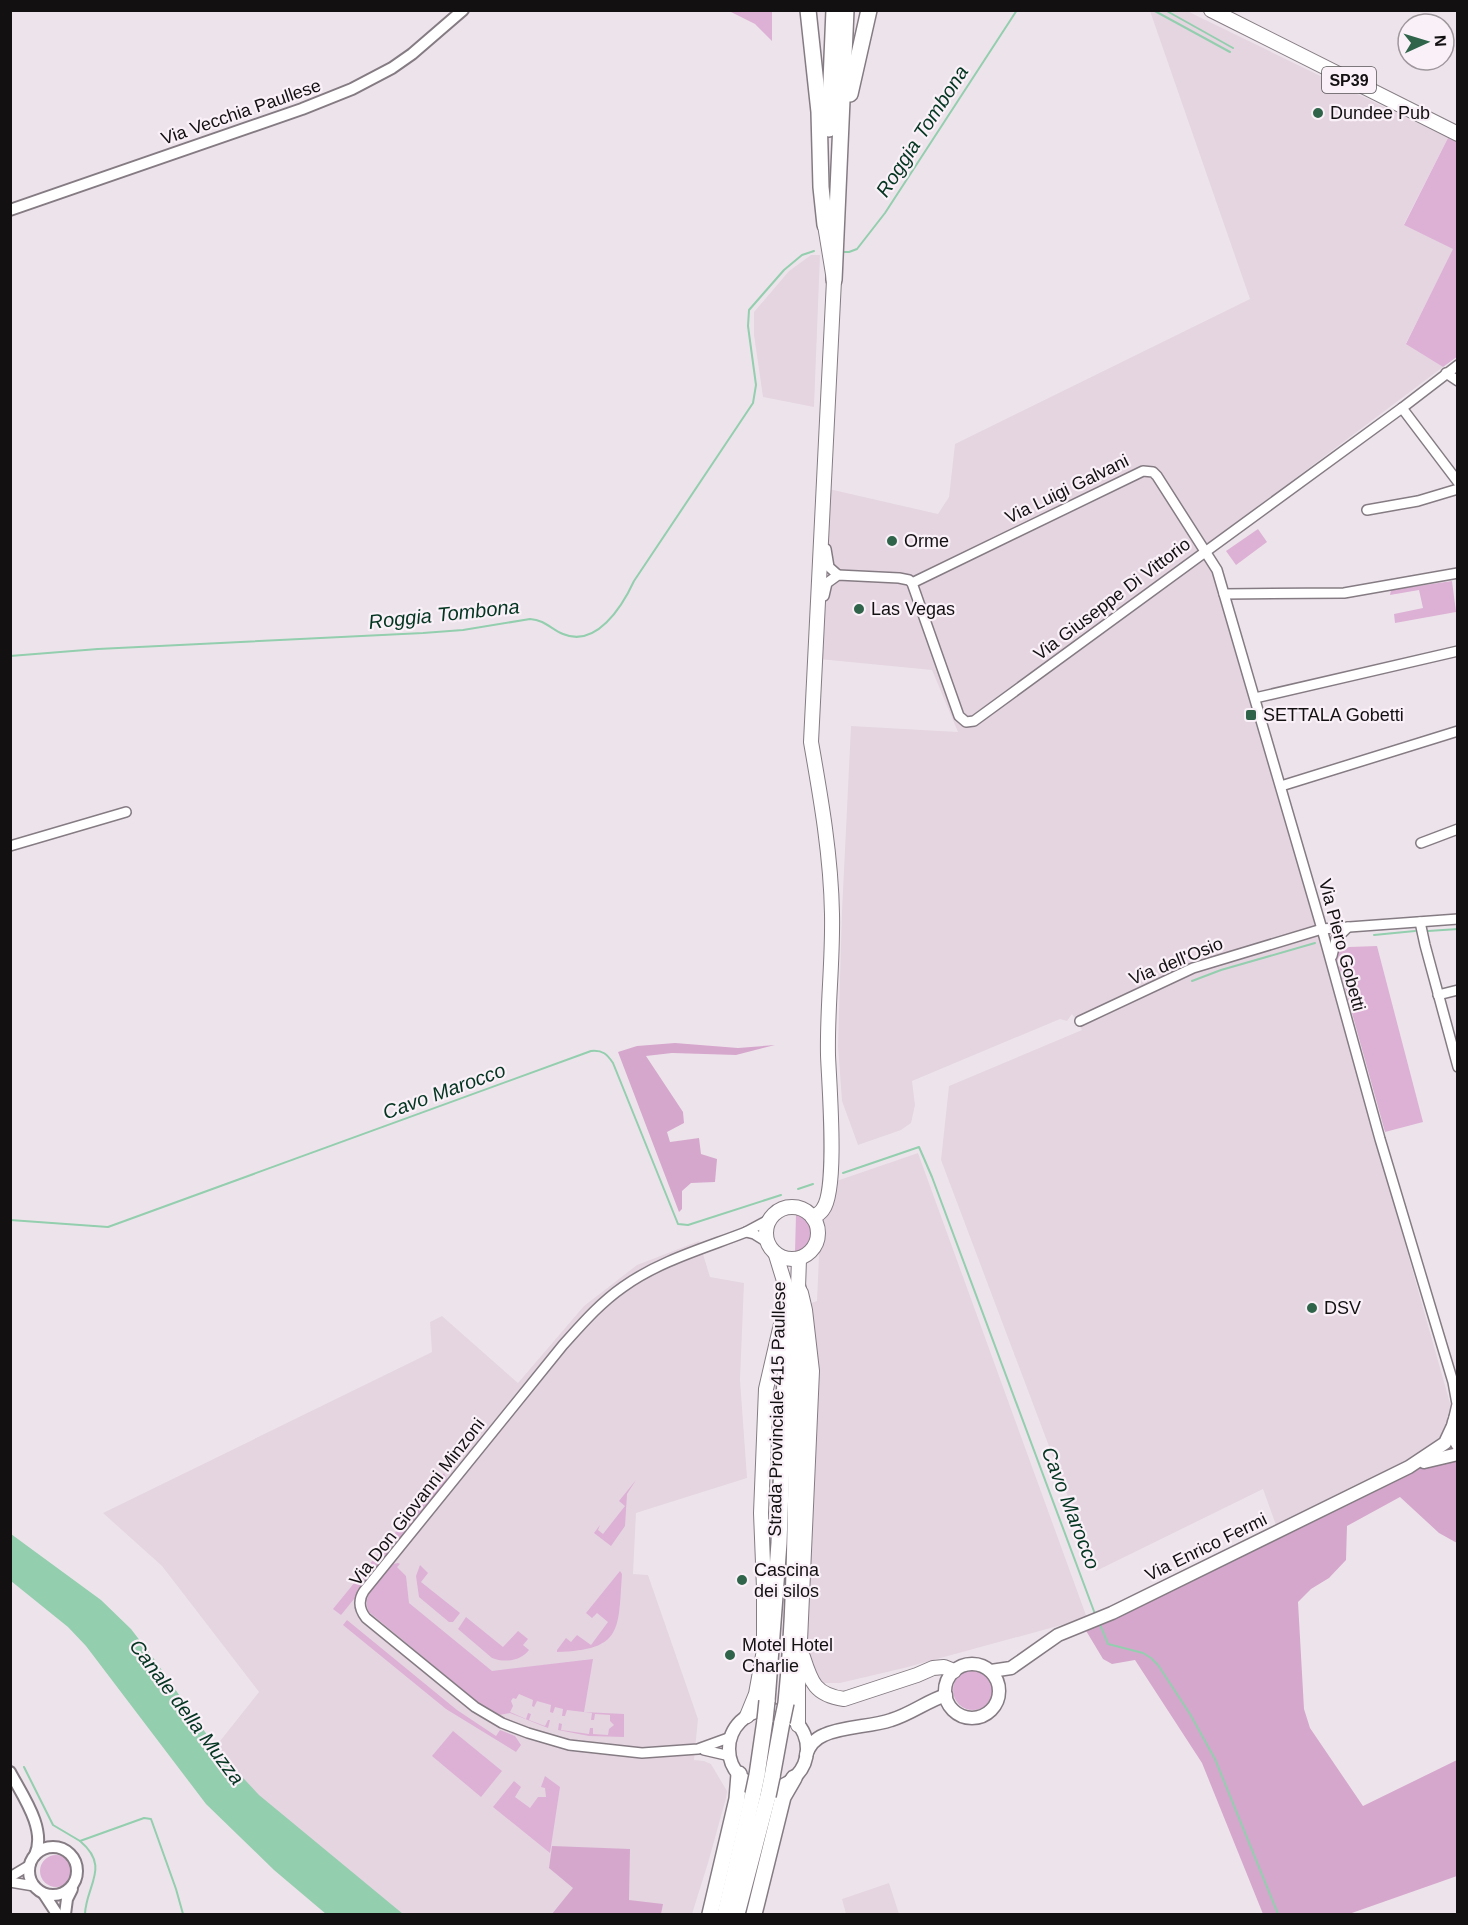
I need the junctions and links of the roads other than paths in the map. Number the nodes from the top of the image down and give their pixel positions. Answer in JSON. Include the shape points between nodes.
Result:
{"nodes":[{"id":1,"x":463,"y":10,"type":"edge"},
{"id":2,"x":808,"y":10,"type":"edge"},
{"id":3,"x":834,"y":10,"type":"edge"},
{"id":4,"x":846,"y":10,"type":"edge"},
{"id":5,"x":868,"y":10,"type":"edge"},
{"id":6,"x":1211,"y":10,"type":"edge"},
{"id":7,"x":1458,"y":134,"type":"edge"},
{"id":8,"x":10,"y":210,"type":"edge"},
{"id":9,"x":825,"y":225,"type":"junction"},
{"id":10,"x":835,"y":249,"type":"junction"},
{"id":11,"x":834,"y":280,"type":"junction"},
{"id":12,"x":1458,"y":365,"type":"edge"},
{"id":13,"x":1446,"y":373,"type":"junction"},
{"id":14,"x":1458,"y":381,"type":"edge"},
{"id":15,"x":1402,"y":408,"type":"junction"},
{"id":16,"x":1458,"y":482,"type":"edge"},
{"id":17,"x":1458,"y":489,"type":"edge"},
{"id":18,"x":823,"y":504,"type":"junction"},
{"id":19,"x":1367,"y":510,"type":"dead end"},
{"id":20,"x":1206,"y":551,"type":"junction"},
{"id":21,"x":1458,"y":573,"type":"edge"},
{"id":22,"x":838,"y":575,"type":"junction"},
{"id":23,"x":912,"y":583,"type":"junction"},
{"id":24,"x":1224,"y":594,"type":"junction"},
{"id":25,"x":817,"y":628,"type":"junction"},
{"id":26,"x":1458,"y":651,"type":"edge"},
{"id":27,"x":1255,"y":698,"type":"junction"},
{"id":28,"x":1458,"y":731,"type":"edge"},
{"id":29,"x":1281,"y":786,"type":"junction"},
{"id":30,"x":126,"y":812,"type":"dead end"},
{"id":31,"x":1458,"y":829,"type":"edge"},
{"id":32,"x":1421,"y":843,"type":"dead end"},
{"id":33,"x":10,"y":846,"type":"edge"},
{"id":34,"x":1458,"y":919,"type":"edge"},
{"id":35,"x":1420,"y":922,"type":"junction"},
{"id":36,"x":1348,"y":927,"type":"junction"},
{"id":37,"x":1322,"y":928,"type":"junction"},
{"id":38,"x":1332,"y":967,"type":"junction"},
{"id":39,"x":1458,"y":990,"type":"edge"},
{"id":40,"x":1438,"y":996,"type":"junction"},
{"id":41,"x":1080,"y":1021,"type":"dead end"},
{"id":42,"x":1458,"y":1067,"type":"edge"},
{"id":43,"x":813,"y":1218,"type":"junction"},
{"id":44,"x":770,"y":1219,"type":"junction"},
{"id":45,"x":746,"y":1232,"type":"junction"},
{"id":46,"x":767,"y":1242,"type":"junction"},
{"id":47,"x":776,"y":1255,"type":"junction"},
{"id":48,"x":799,"y":1259,"type":"junction"},
{"id":49,"x":793,"y":1291,"type":"junction"},
{"id":50,"x":1443,"y":1350,"type":"junction"},
{"id":51,"x":1458,"y":1378,"type":"edge"},
{"id":52,"x":1454,"y":1421,"type":"edge"},
{"id":53,"x":1458,"y":1445,"type":"edge"},
{"id":54,"x":1458,"y":1454,"type":"edge"},
{"id":55,"x":1409,"y":1467,"type":"junction"},
{"id":56,"x":800,"y":1647,"type":"junction"},
{"id":57,"x":1021,"y":1662,"type":"junction"},
{"id":58,"x":954,"y":1671,"type":"junction"},
{"id":59,"x":991,"y":1671,"type":"junction"},
{"id":60,"x":946,"y":1695,"type":"junction"},
{"id":61,"x":999,"y":1695,"type":"junction"},
{"id":62,"x":747,"y":1716,"type":"junction"},
{"id":63,"x":800,"y":1728,"type":"junction"},
{"id":64,"x":829,"y":1733,"type":"junction"},
{"id":65,"x":731,"y":1737,"type":"junction"},
{"id":66,"x":698,"y":1749,"type":"junction"},
{"id":67,"x":730,"y":1756,"type":"junction"},
{"id":68,"x":806,"y":1756,"type":"junction"},
{"id":69,"x":10,"y":1772,"type":"edge"},
{"id":70,"x":739,"y":1774,"type":"junction"},
{"id":71,"x":794,"y":1778,"type":"junction"},
{"id":72,"x":760,"y":1795,"type":"junction"},
{"id":73,"x":34,"y":1820,"type":"junction"},
{"id":74,"x":60,"y":1848,"type":"junction"},
{"id":75,"x":31,"y":1861,"type":"junction"},
{"id":76,"x":10,"y":1877,"type":"edge"},
{"id":77,"x":10,"y":1882,"type":"edge"},
{"id":78,"x":73,"y":1885,"type":"junction"},
{"id":79,"x":34,"y":1886,"type":"junction"},
{"id":80,"x":44,"y":1894,"type":"junction"},
{"id":81,"x":57,"y":1914,"type":"edge"},
{"id":82,"x":65,"y":1914,"type":"edge"},
{"id":83,"x":710,"y":1914,"type":"edge"},
{"id":84,"x":724,"y":1914,"type":"edge"},
{"id":85,"x":737,"y":1914,"type":"edge"},
{"id":86,"x":754,"y":1914,"type":"edge"}],
"edges":[{"from":1,"to":8,"type":"street","name":"Via Vecchia Paullese","via":[[406,59],[372,80],[323,102]]},
{"from":2,"to":9,"type":"highway"},
{"from":3,"to":9,"type":"highway"},
{"from":4,"to":10,"type":"highway"},
{"from":5,"to":10,"type":"highway","via":[[851,88]]},
{"from":6,"to":7,"type":"main road","number":"SP39"},
{"from":9,"to":11,"type":"main road"},
{"from":10,"to":11,"type":"highway"},
{"from":11,"to":18,"type":"main road"},
{"from":12,"to":13,"type":"street","name":"Via Giuseppe Di Vittorio"},
{"from":13,"to":14,"type":"street"},
{"from":13,"to":15,"type":"street","name":"Via Giuseppe Di Vittorio"},
{"from":15,"to":16,"type":"street"},
{"from":15,"to":20,"type":"street","name":"Via Giuseppe Di Vittorio"},
{"from":17,"to":19,"type":"street"},
{"from":18,"to":22,"type":"street","via":[[828,520],[827,561]]},
{"from":18,"to":25,"type":"main road"},
{"from":20,"to":23,"type":"street","name":"Via Luigi Galvani","via":[[1157,476],[1143,471]]},
{"from":20,"to":23,"type":"street","name":"Via Giuseppe Di Vittorio","via":[[970,722],[959,716]]},
{"from":20,"to":24,"type":"street","name":"Via Piero Gobetti"},
{"from":21,"to":24,"type":"street","via":[[1344,593]]},
{"from":22,"to":23,"type":"street","via":[[899,578]]},
{"from":22,"to":25,"type":"street","via":[[827,583]]},
{"from":24,"to":27,"type":"street","name":"Via Piero Gobetti"},
{"from":25,"to":43,"type":"main road","via":[[811,741],[824,817],[832,913],[828,1054],[831,1132],[829,1190],[823,1210]]},
{"from":26,"to":27,"type":"street"},
{"from":27,"to":29,"type":"street","name":"Via Piero Gobetti"},
{"from":28,"to":29,"type":"street"},
{"from":29,"to":37,"type":"street","name":"Via Piero Gobetti"},
{"from":30,"to":33,"type":"street"},
{"from":31,"to":32,"type":"street"},
{"from":34,"to":35,"type":"street","name":"Via dell'Osio"},
{"from":35,"to":36,"type":"street","name":"Via dell'Osio"},
{"from":35,"to":40,"type":"street"},
{"from":36,"to":37,"type":"street","name":"Via dell'Osio"},
{"from":36,"to":38,"type":"street","via":[[1334,943]]},
{"from":37,"to":38,"type":"street","name":"Via Piero Gobetti"},
{"from":37,"to":41,"type":"street","name":"Via dell'Osio","via":[[1193,968]]},
{"from":38,"to":50,"type":"street","name":"Via Piero Gobetti"},
{"from":39,"to":40,"type":"street"},
{"from":40,"to":42,"type":"street"},
{"from":43,"to":44,"type":"main road","via":[[789,1208]]},
{"from":43,"to":48,"type":"main road","via":[[816,1243],[810,1253]]},
{"from":44,"to":45,"type":"street","name":"Via Don Giovanni Minzoni"},
{"from":44,"to":46,"type":"main road"},
{"from":45,"to":46,"type":"street"},
{"from":45,"to":66,"type":"street","name":"Via Don Giovanni Minzoni","via":[[638,1278],[597,1309],[556,1353],[364,1590],[360,1601],[366,1618],[474,1707],[502,1723],[552,1741],[594,1749],[642,1753]]},
{"from":46,"to":47,"type":"main road"},
{"from":47,"to":48,"type":"main road"},
{"from":47,"to":49,"type":"main road","name":"Strada Provinciale 415 Paullese"},
{"from":48,"to":49,"type":"main road","name":"Strada Provinciale 415 Paullese"},
{"from":49,"to":56,"type":"main road","via":[[801,1293],[812,1371]]},
{"from":49,"to":62,"type":"main road","via":[[766,1389],[761,1513],[764,1650],[756,1694]]},
{"from":49,"to":72,"type":"highway","bridge":true,"via":[[779,1543],[757,1775]]},
{"from":49,"to":72,"type":"highway","name":"Strada Provinciale 415 Paullese","bridge":true,"via":[[795,1524],[789,1672],[772,1777]]},
{"from":50,"to":51,"type":"street"},
{"from":50,"to":52,"type":"street","via":[[1456,1397]]},
{"from":52,"to":53,"type":"main road","via":[[1453,1437]]},
{"from":52,"to":55,"type":"main road","via":[[1444,1443]]},
{"from":54,"to":55,"type":"main road"},
{"from":55,"to":57,"type":"main road","name":"Via Enrico Fermi","via":[[1112,1613],[1058,1635]]},
{"from":56,"to":58,"type":"main road","via":[[815,1687],[844,1699],[933,1668]]},
{"from":56,"to":63,"type":"main road"},
{"from":57,"to":59,"type":"main road","name":"Via Enrico Fermi","via":[[1002,1671]]},
{"from":57,"to":61,"type":"main road","name":"Via Enrico Fermi"},
{"from":58,"to":59,"type":"main road","via":[[975,1664]]},
{"from":58,"to":60,"type":"main road"},
{"from":59,"to":61,"type":"main road","via":[[999,1685]]},
{"from":60,"to":61,"type":"main road","via":[[956,1712],[973,1717],[989,1712]]},
{"from":60,"to":64,"type":"main road","via":[[894,1719]]},
{"from":62,"to":63,"type":"main road","via":[[777,1711]]},
{"from":62,"to":65,"type":"main road"},
{"from":63,"to":64,"type":"main road"},
{"from":63,"to":68,"type":"main road"},
{"from":64,"to":68,"type":"main road","via":[[812,1743]]},
{"from":65,"to":66,"type":"street","name":"Via Don Giovanni Minzoni"},
{"from":65,"to":67,"type":"main road"},
{"from":66,"to":67,"type":"street","name":"Via Don Giovanni Minzoni"},
{"from":67,"to":70,"type":"main road"},
{"from":68,"to":71,"type":"main road"},
{"from":69,"to":73,"type":"street"},
{"from":70,"to":71,"type":"main road","via":[[749,1783],[763,1787],[783,1785]]},
{"from":70,"to":83,"type":"highway","via":[[737,1799]]},
{"from":71,"to":86,"type":"highway","via":[[778,1813]]},
{"from":72,"to":84,"type":"highway"},
{"from":72,"to":85,"type":"highway"},
{"from":73,"to":74,"type":"street"},
{"from":73,"to":75,"type":"street","via":[[39,1846]]},
{"from":74,"to":75,"type":"street","via":[[42,1850]]},
{"from":74,"to":78,"type":"street","via":[[75,1860],[77,1875]]},
{"from":75,"to":76,"type":"street"},
{"from":75,"to":79,"type":"street","via":[[29,1876]]},
{"from":77,"to":79,"type":"street"},
{"from":78,"to":80,"type":"street","via":[[63,1894]]},
{"from":78,"to":82,"type":"street"},
{"from":79,"to":80,"type":"street"},
{"from":80,"to":81,"type":"street"}]}
